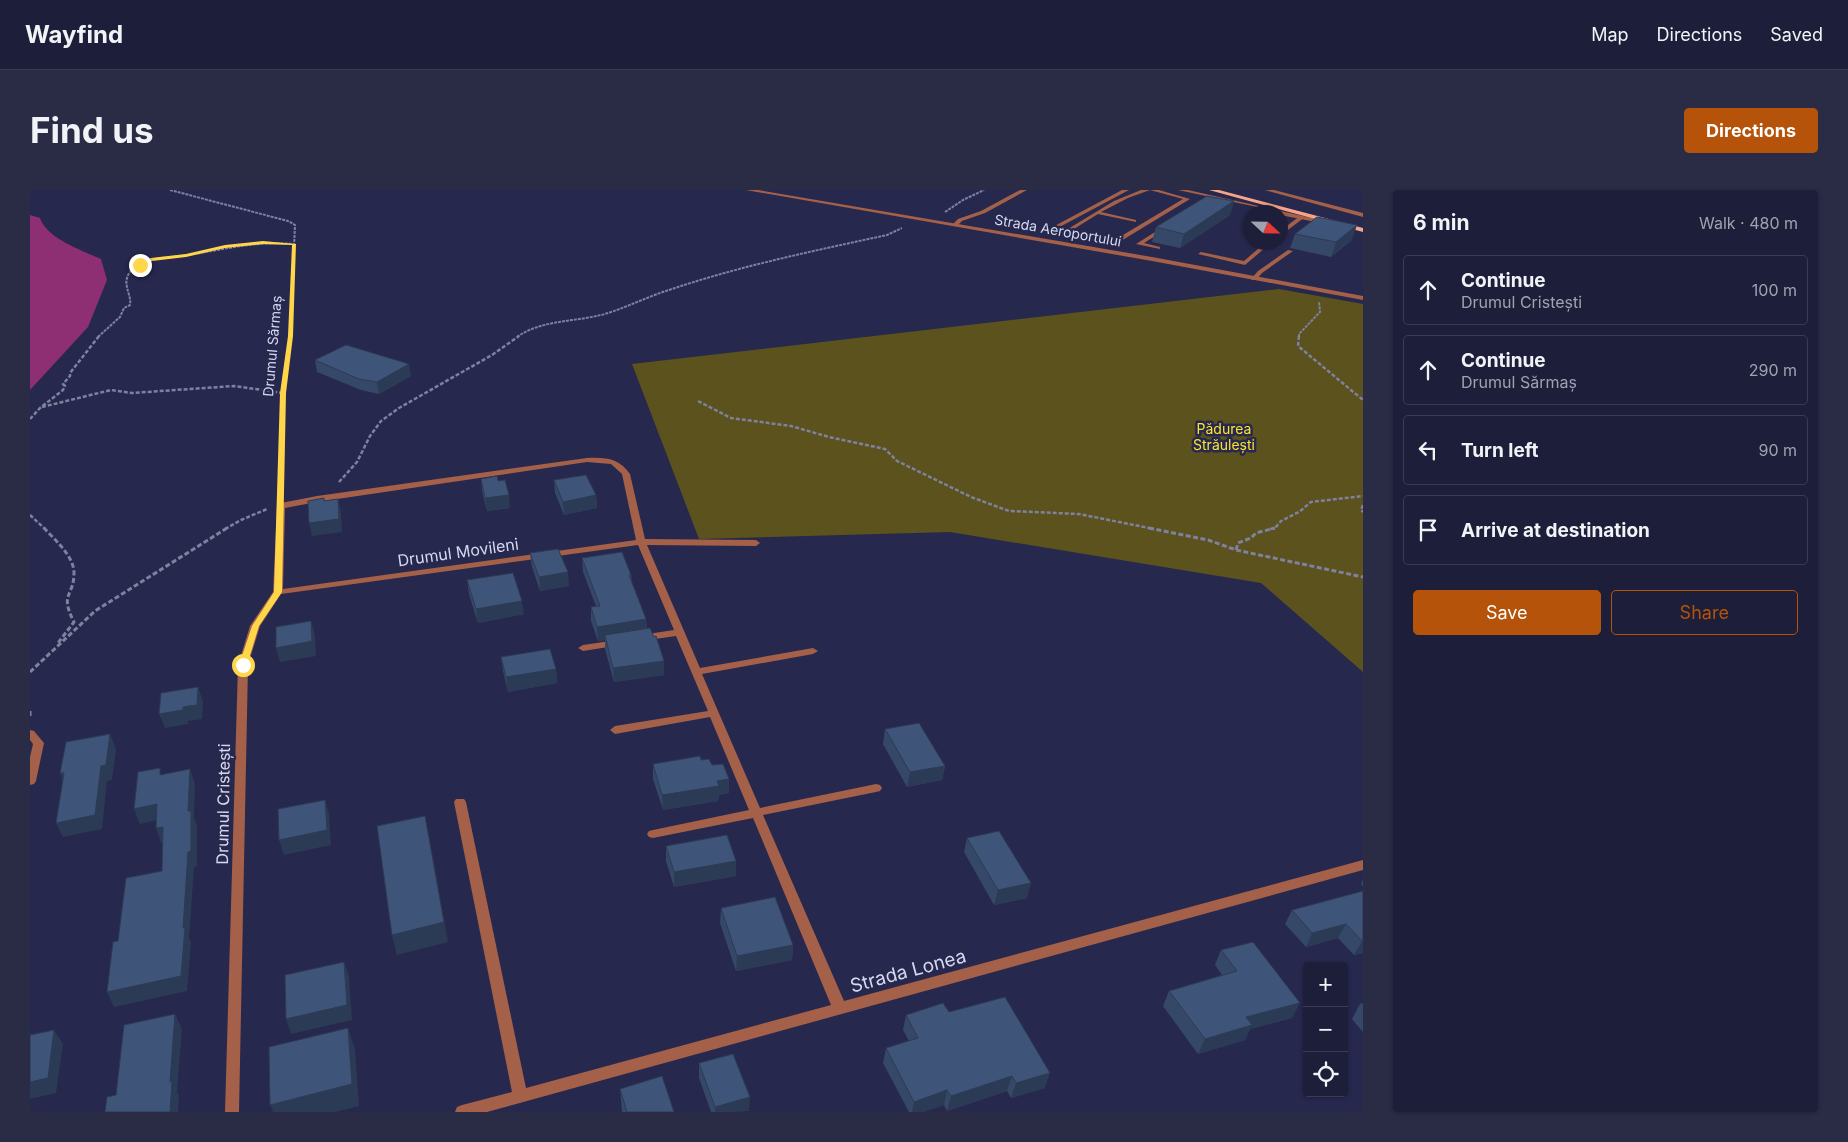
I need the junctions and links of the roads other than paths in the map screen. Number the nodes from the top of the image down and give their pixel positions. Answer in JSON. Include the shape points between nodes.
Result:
{"nodes":[{"id":1,"x":748,"y":190,"type":"edge"},
{"id":2,"x":1024,"y":190,"type":"edge"},
{"id":3,"x":1126,"y":190,"type":"edge"},
{"id":4,"x":1147,"y":190,"type":"edge"},
{"id":5,"x":1153,"y":190,"type":"edge"},
{"id":6,"x":1181,"y":190,"type":"edge"},
{"id":7,"x":1212,"y":190,"type":"edge"},
{"id":8,"x":1234,"y":190,"type":"edge"},
{"id":9,"x":1268,"y":190,"type":"edge"},
{"id":10,"x":1214,"y":198,"type":"junction"},
{"id":11,"x":1206,"y":203,"type":"edge"},
{"id":12,"x":1245,"y":205,"type":"edge"},
{"id":13,"x":1098,"y":213,"type":"junction"},
{"id":14,"x":1288,"y":214,"type":"edge"},
{"id":15,"x":1363,"y":215,"type":"edge"},
{"id":16,"x":1302,"y":217,"type":"junction"},
{"id":17,"x":1134,"y":221,"type":"dead end"},
{"id":18,"x":1173,"y":224,"type":"edge"},
{"id":19,"x":955,"y":225,"type":"junction"},
{"id":20,"x":1288,"y":228,"type":"edge"},
{"id":21,"x":1362,"y":228,"type":"edge"},
{"id":22,"x":1050,"y":230,"type":"dead end"},
{"id":23,"x":1158,"y":248,"type":"dead end"},
{"id":24,"x":1260,"y":250,"type":"edge"},
{"id":25,"x":1290,"y":251,"type":"dead end"},
{"id":26,"x":1201,"y":254,"type":"dead end"},
{"id":27,"x":1245,"y":263,"type":"junction"},
{"id":28,"x":1231,"y":274,"type":"junction"},
{"id":29,"x":1254,"y":279,"type":"junction"},
{"id":30,"x":1363,"y":298,"type":"edge"},
{"id":31,"x":641,"y":542,"type":"junction"},
{"id":32,"x":756,"y":543,"type":"dead end"},
{"id":33,"x":278,"y":592,"type":"junction"},
{"id":34,"x":680,"y":632,"type":"junction"},
{"id":35,"x":584,"y":648,"type":"dead end"},
{"id":36,"x":812,"y":651,"type":"dead end"},
{"id":37,"x":697,"y":672,"type":"junction"},
{"id":38,"x":715,"y":713,"type":"junction"},
{"id":39,"x":616,"y":730,"type":"dead end"},
{"id":40,"x":30,"y":734,"type":"edge"},
{"id":41,"x":30,"y":781,"type":"edge"},
{"id":42,"x":876,"y":788,"type":"dead end"},
{"id":43,"x":460,"y":802,"type":"dead end"},
{"id":44,"x":757,"y":811,"type":"junction"},
{"id":45,"x":653,"y":834,"type":"dead end"},
{"id":46,"x":1363,"y":865,"type":"edge"},
{"id":47,"x":840,"y":1009,"type":"junction"},
{"id":48,"x":520,"y":1096,"type":"junction"},
{"id":49,"x":232,"y":1112,"type":"edge"},
{"id":50,"x":462,"y":1112,"type":"edge"}],
"edges":[{"from":1,"to":19,"type":"street","name":"Strada Aeroportului"},
{"from":2,"to":19,"type":"street"},
{"from":3,"to":22,"type":"street"},
{"from":4,"to":13,"type":"street"},
{"from":5,"to":13,"type":"street","via":[[1187,199],[1114,243],[1066,232]]},
{"from":6,"to":10,"type":"street"},
{"from":7,"to":21,"type":"main road"},
{"from":8,"to":21,"type":"main road"},
{"from":9,"to":15,"type":"street"},
{"from":10,"to":11,"type":"street"},
{"from":10,"to":12,"type":"street"},
{"from":13,"to":17,"type":"street"},
{"from":14,"to":16,"type":"street"},
{"from":16,"to":20,"type":"street"},
{"from":16,"to":21,"type":"street"},
{"from":18,"to":23,"type":"street","via":[[1139,244]]},
{"from":19,"to":28,"type":"street","name":"Strada Aeroportului"},
{"from":24,"to":27,"type":"street"},
{"from":25,"to":29,"type":"street"},
{"from":26,"to":27,"type":"street"},
{"from":27,"to":28,"type":"street"},
{"from":28,"to":29,"type":"street","name":"Strada Aeroportului"},
{"from":29,"to":30,"type":"street","name":"Strada Aeroportului"},
{"from":31,"to":32,"type":"street","name":"Drumul Movileni"},
{"from":31,"to":33,"type":"street","name":"Drumul Movileni"},
{"from":31,"to":33,"type":"street","via":[[626,474],[621,466],[615,462],[587,460],[317,498],[281,506]]},
{"from":31,"to":34,"type":"street"},
{"from":33,"to":49,"type":"street","name":"Drumul Cristești","via":[[256,626],[243,665]]},
{"from":34,"to":35,"type":"street"},
{"from":34,"to":37,"type":"street"},
{"from":36,"to":37,"type":"street"},
{"from":37,"to":38,"type":"street"},
{"from":38,"to":39,"type":"street"},
{"from":38,"to":44,"type":"street"},
{"from":40,"to":41,"type":"street","via":[[39,742]]},
{"from":42,"to":44,"type":"street"},
{"from":43,"to":48,"type":"street"},
{"from":44,"to":45,"type":"street"},
{"from":44,"to":47,"type":"street"},
{"from":46,"to":47,"type":"street","name":"Strada Lonea"},
{"from":47,"to":48,"type":"street","name":"Strada Lonea"},
{"from":48,"to":50,"type":"street","name":"Strada Lonea"}]}
